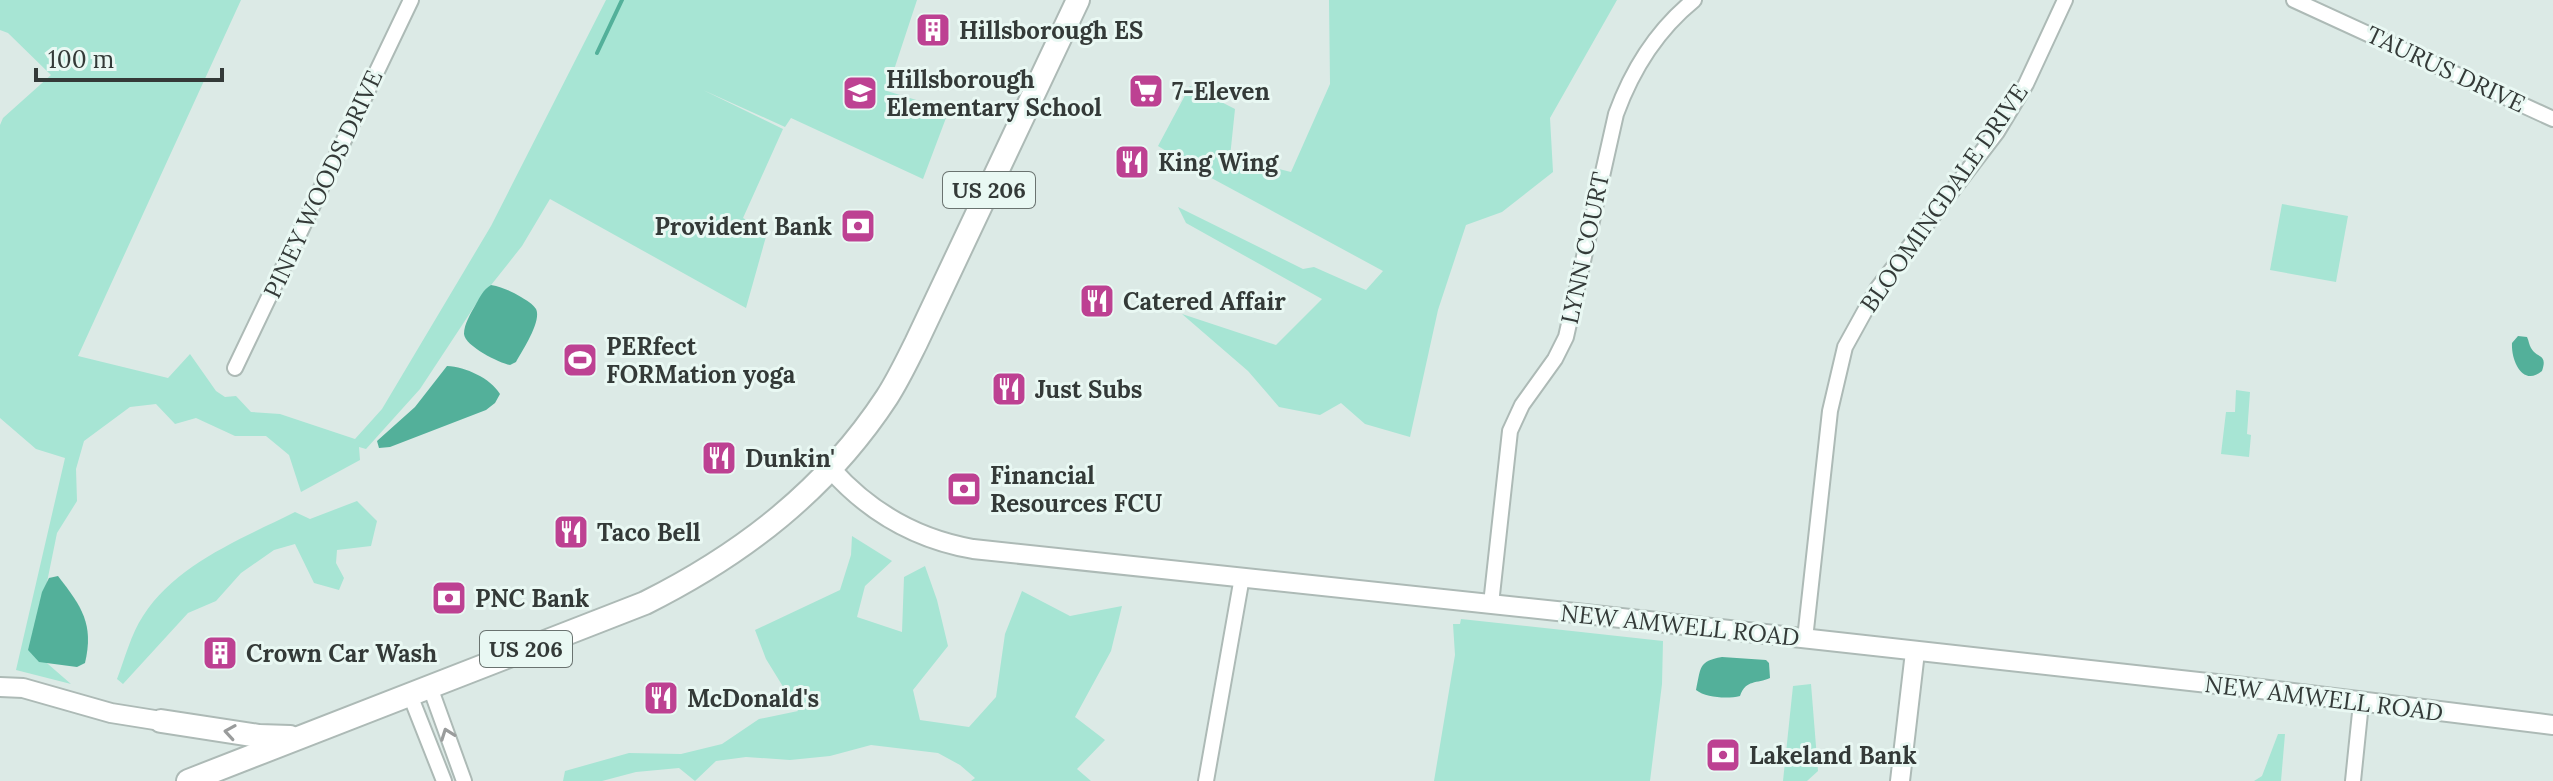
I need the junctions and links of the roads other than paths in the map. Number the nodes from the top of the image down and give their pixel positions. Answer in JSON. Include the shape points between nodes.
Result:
{"nodes":[{"id":1,"x":411,"y":0,"type":"edge"},
{"id":2,"x":1078,"y":0,"type":"edge"},
{"id":3,"x":1694,"y":0,"type":"edge"},
{"id":4,"x":2065,"y":0,"type":"edge"},
{"id":5,"x":2294,"y":0,"type":"edge"},
{"id":6,"x":2553,"y":119,"type":"edge"},
{"id":7,"x":235,"y":368,"type":"dead end"},
{"id":8,"x":831,"y":469,"type":"junction"},
{"id":9,"x":1242,"y":577,"type":"junction"},
{"id":10,"x":1491,"y":604,"type":"junction"},
{"id":11,"x":1805,"y":639,"type":"junction"},
{"id":12,"x":1915,"y":652,"type":"junction"},
{"id":13,"x":0,"y":687,"type":"edge"},
{"id":14,"x":420,"y":691,"type":"junction"},
{"id":15,"x":2361,"y":703,"type":"junction"},
{"id":16,"x":161,"y":721,"type":"joint"},
{"id":17,"x":2553,"y":725,"type":"edge"},
{"id":18,"x":299,"y":737,"type":"junction"},
{"id":19,"x":188,"y":781,"type":"edge"},
{"id":20,"x":444,"y":781,"type":"edge"},
{"id":21,"x":464,"y":781,"type":"edge"},
{"id":22,"x":1206,"y":781,"type":"edge"},
{"id":23,"x":1900,"y":781,"type":"edge"},
{"id":24,"x":2353,"y":781,"type":"edge"}],
"edges":[{"from":1,"to":7,"type":"street","name":"PINEY WOODS DRIVE"},
{"from":2,"to":8,"type":"main road","number":"US 206","via":[[898,378]]},
{"from":3,"to":10,"type":"street","name":"LYNN COURT","via":[[1643,58],[1616,114],[1566,337],[1510,431]]},
{"from":4,"to":11,"type":"street","name":"BLOOMINGDALE DRIVE","via":[[1997,132],[1877,289],[1845,347],[1830,411]]},
{"from":5,"to":6,"type":"street","name":"TAURUS DRIVE"},
{"from":8,"to":9,"type":"street","name":"NEW AMWELL ROAD","via":[[878,512],[948,545]]},
{"from":8,"to":14,"type":"main road","number":"US 206","via":[[741,548],[686,582]]},
{"from":9,"to":10,"type":"street","name":"NEW AMWELL ROAD"},
{"from":9,"to":22,"type":"street"},
{"from":10,"to":11,"type":"street","name":"NEW AMWELL ROAD"},
{"from":11,"to":12,"type":"street","name":"NEW AMWELL ROAD"},
{"from":12,"to":15,"type":"street","name":"NEW AMWELL ROAD"},
{"from":12,"to":23,"type":"street"},
{"from":13,"to":16,"type":"street"},
{"from":14,"to":18,"type":"main road","number":"US 206"},
{"from":14,"to":20,"type":"street"},
{"from":21,"to":14,"type":"street","one_way":true},
{"from":15,"to":17,"type":"street","name":"NEW AMWELL ROAD"},
{"from":15,"to":24,"type":"street"},
{"from":18,"to":16,"type":"main road","one_way":true},
{"from":18,"to":19,"type":"main road","number":"US 206"}]}
